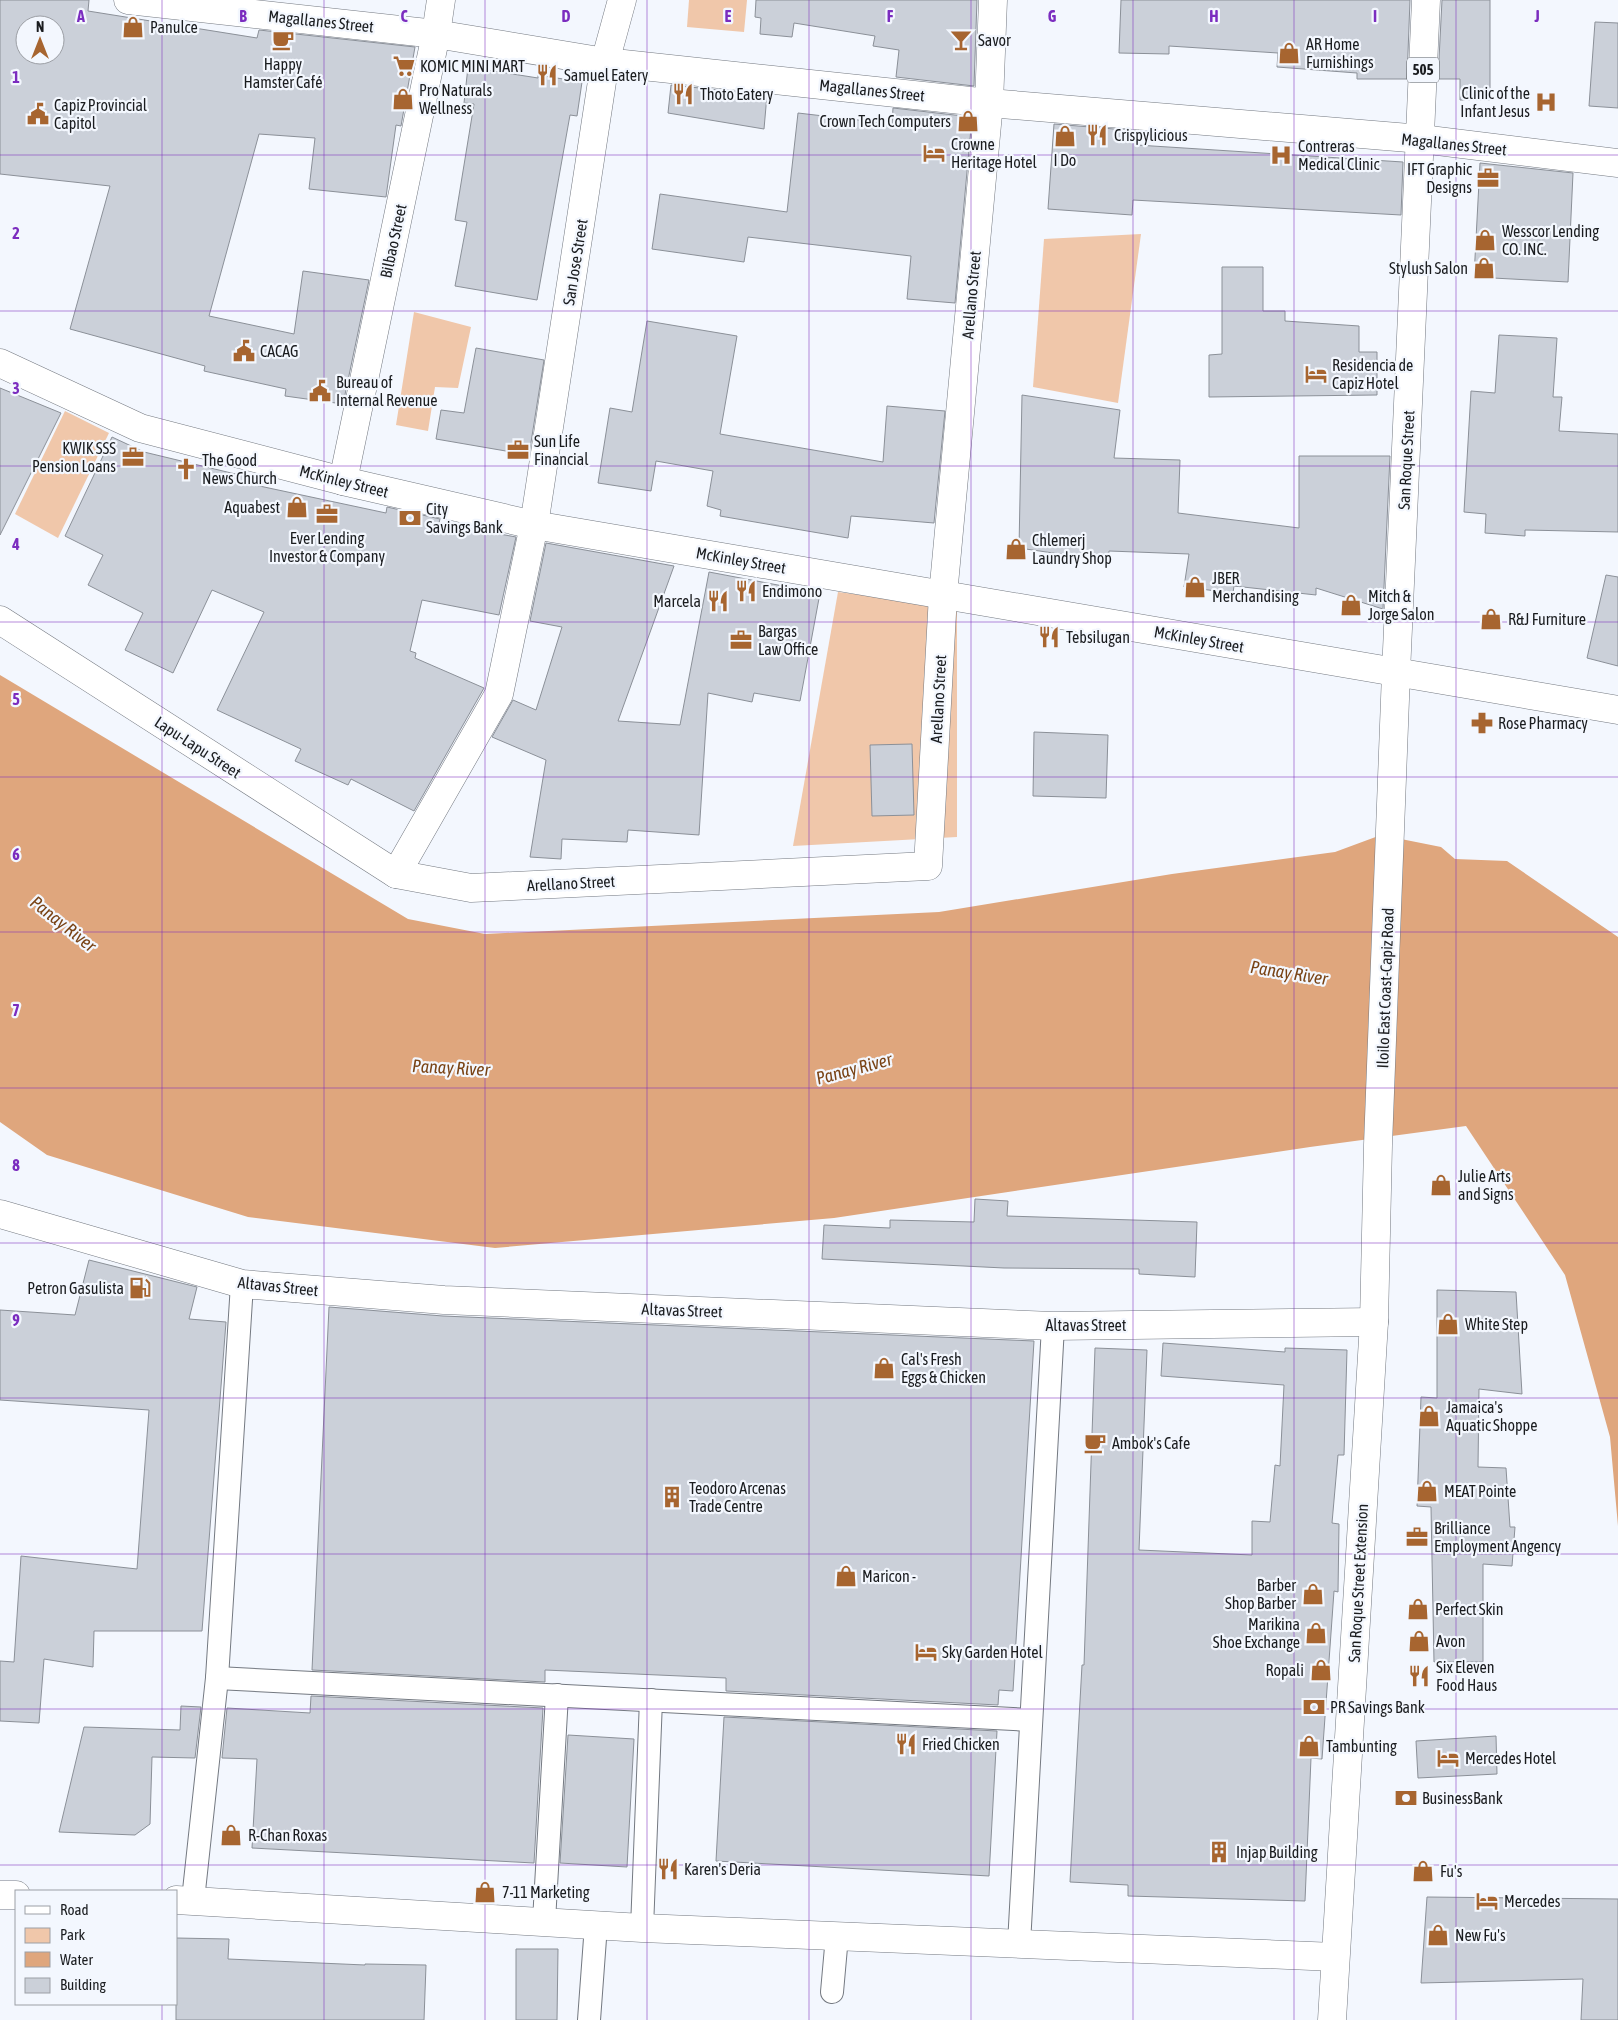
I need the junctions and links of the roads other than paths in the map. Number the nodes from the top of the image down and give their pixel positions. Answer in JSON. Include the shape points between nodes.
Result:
{"nodes":[{"id":1,"x":128,"y":0,"type":"edge"},
{"id":2,"x":441,"y":0,"type":"edge"},
{"id":3,"x":622,"y":0,"type":"edge"},
{"id":4,"x":993,"y":0,"type":"edge"},
{"id":5,"x":1426,"y":0,"type":"edge"},
{"id":6,"x":436,"y":34,"type":"junction"},
{"id":7,"x":605,"y":62,"type":"junction"},
{"id":8,"x":989,"y":103,"type":"junction"},
{"id":9,"x":1421,"y":139,"type":"junction"},
{"id":10,"x":1618,"y":163,"type":"edge"},
{"id":11,"x":0,"y":363,"type":"edge"},
{"id":12,"x":343,"y":481,"type":"junction"},
{"id":13,"x":534,"y":525,"type":"junction"},
{"id":14,"x":944,"y":595,"type":"junction"},
{"id":15,"x":0,"y":620,"type":"edge"},
{"id":16,"x":1396,"y":673,"type":"junction"},
{"id":17,"x":1618,"y":710,"type":"edge"},
{"id":18,"x":1391,"y":830,"type":"joint"},
{"id":19,"x":396,"y":874,"type":"junction"},
{"id":20,"x":1378,"y":1145,"type":"joint"},
{"id":21,"x":0,"y":1214,"type":"edge"},
{"id":22,"x":242,"y":1284,"type":"junction"},
{"id":23,"x":1374,"y":1322,"type":"junction"},
{"id":24,"x":1053,"y":1326,"type":"junction"},
{"id":25,"x":217,"y":1678,"type":"junction"},
{"id":26,"x":557,"y":1695,"type":"junction"},
{"id":27,"x":651,"y":1700,"type":"junction"},
{"id":28,"x":1031,"y":1720,"type":"junction"},
{"id":29,"x":0,"y":1895,"type":"edge"},
{"id":30,"x":15,"y":1895,"type":"edge"},
{"id":31,"x":185,"y":1900,"type":"edge"},
{"id":32,"x":544,"y":1921,"type":"junction"},
{"id":33,"x":596,"y":1925,"type":"junction"},
{"id":34,"x":642,"y":1928,"type":"junction"},
{"id":35,"x":837,"y":1936,"type":"junction"},
{"id":36,"x":1019,"y":1944,"type":"junction"},
{"id":37,"x":1335,"y":1957,"type":"junction"},
{"id":38,"x":832,"y":1992,"type":"dead end"},
{"id":39,"x":590,"y":2020,"type":"edge"},
{"id":40,"x":1332,"y":2020,"type":"edge"}],
"edges":[{"from":1,"to":6,"type":"street","name":"Magallanes Street"},
{"from":2,"to":6,"type":"street","name":"Bilbao Street"},
{"from":3,"to":7,"type":"street","name":"San Jose Street"},
{"from":4,"to":8,"type":"street","name":"Arellano Street"},
{"from":5,"to":9,"type":"street","name":"San Roque Street","number":"505"},
{"from":6,"to":7,"type":"street","name":"Magallanes Street"},
{"from":6,"to":12,"type":"street","name":"Bilbao Street"},
{"from":7,"to":8,"type":"street","name":"Magallanes Street"},
{"from":7,"to":13,"type":"street","name":"San Jose Street"},
{"from":8,"to":9,"type":"street","name":"Magallanes Street"},
{"from":8,"to":14,"type":"street","name":"Arellano Street"},
{"from":9,"to":10,"type":"street","name":"Magallanes Street"},
{"from":9,"to":16,"type":"street","name":"San Roque Street"},
{"from":11,"to":12,"type":"street","name":"McKinley Street","via":[[140,428]]},
{"from":12,"to":13,"type":"street","name":"McKinley Street"},
{"from":13,"to":14,"type":"street","name":"McKinley Street"},
{"from":13,"to":19,"type":"street","name":"San Jose Street","via":[[499,694]]},
{"from":14,"to":16,"type":"street","name":"McKinley Street"},
{"from":14,"to":19,"type":"street","name":"Arellano Street","via":[[928,866],[471,888]]},
{"from":15,"to":19,"type":"street","name":"Lapu-Lapu Street"},
{"from":16,"to":17,"type":"street","name":"McKinley Street"},
{"from":16,"to":18,"type":"street","name":"San Roque Street"},
{"from":18,"to":20,"type":"street","name":"Iloilo East Coast-Capiz Road"},
{"from":20,"to":23,"type":"street","name":"San Roque Street Extension"},
{"from":21,"to":22,"type":"street","name":"Altavas Street"},
{"from":22,"to":24,"type":"street","name":"Altavas Street","via":[[444,1300]]},
{"from":22,"to":25,"type":"lane"},
{"from":23,"to":24,"type":"street","name":"Altavas Street"},
{"from":23,"to":37,"type":"street","name":"San Roque Street Extension"},
{"from":24,"to":28,"type":"lane"},
{"from":25,"to":26,"type":"lane"},
{"from":25,"to":31,"type":"lane"},
{"from":26,"to":27,"type":"lane"},
{"from":26,"to":32,"type":"lane"},
{"from":27,"to":28,"type":"lane"},
{"from":27,"to":34,"type":"lane"},
{"from":28,"to":36,"type":"lane"},
{"from":29,"to":30,"type":"street"},
{"from":31,"to":32,"type":"street"},
{"from":32,"to":33,"type":"street"},
{"from":33,"to":34,"type":"street"},
{"from":33,"to":39,"type":"lane"},
{"from":34,"to":35,"type":"street"},
{"from":35,"to":36,"type":"street"},
{"from":35,"to":38,"type":"lane"},
{"from":36,"to":37,"type":"street"},
{"from":37,"to":40,"type":"street","name":"San Roque Street Extension"}]}
